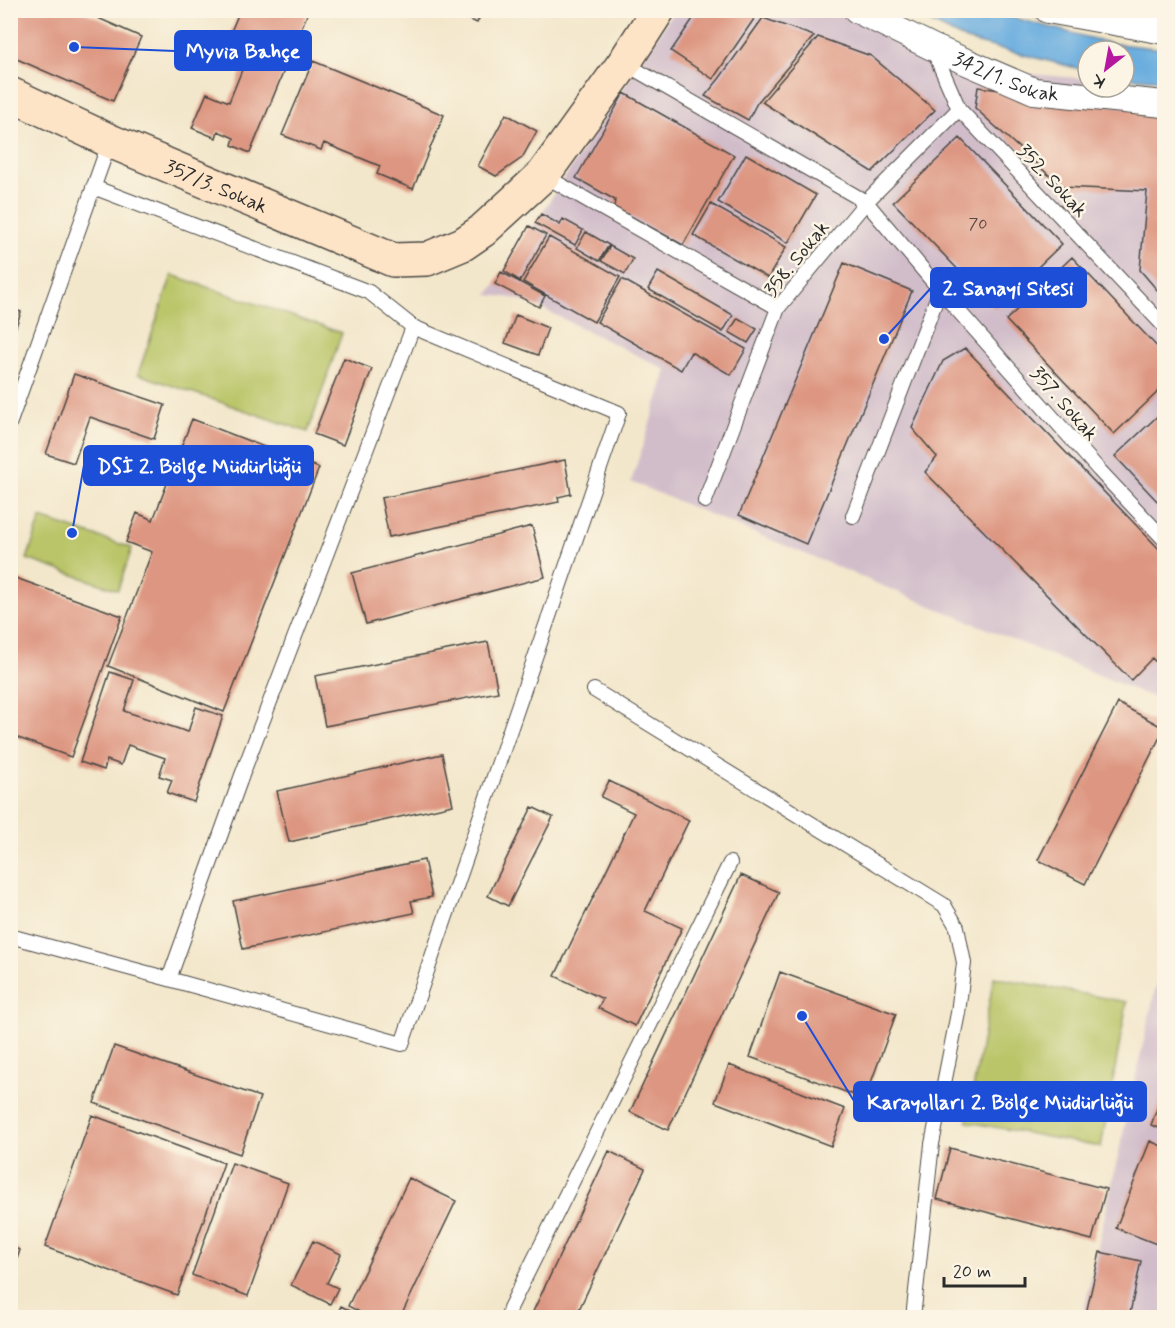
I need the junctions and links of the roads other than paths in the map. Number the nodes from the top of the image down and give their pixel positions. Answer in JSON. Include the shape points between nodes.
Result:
{"nodes":[{"id":1,"x":657,"y":10,"type":"edge"},
{"id":2,"x":857,"y":10,"type":"edge"},
{"id":3,"x":1048,"y":10,"type":"edge"},
{"id":4,"x":1164,"y":31,"type":"edge"},
{"id":5,"x":932,"y":47,"type":"junction"},
{"id":6,"x":624,"y":63,"type":"junction"},
{"id":7,"x":10,"y":94,"type":"edge"},
{"id":8,"x":1164,"y":104,"type":"edge"},
{"id":9,"x":959,"y":109,"type":"junction"},
{"id":10,"x":110,"y":141,"type":"junction"},
{"id":11,"x":543,"y":175,"type":"junction"},
{"id":12,"x":93,"y":187,"type":"junction"},
{"id":13,"x":866,"y":202,"type":"junction"},
{"id":14,"x":940,"y":290,"type":"junction"},
{"id":15,"x":778,"y":308,"type":"junction"},
{"id":16,"x":413,"y":327,"type":"junction"},
{"id":17,"x":1164,"y":327,"type":"edge"},
{"id":18,"x":10,"y":422,"type":"edge"},
{"id":19,"x":705,"y":501,"type":"dead end"},
{"id":20,"x":853,"y":516,"type":"dead end"},
{"id":21,"x":1164,"y":539,"type":"edge"},
{"id":22,"x":594,"y":690,"type":"dead end"},
{"id":23,"x":730,"y":862,"type":"dead end"},
{"id":24,"x":10,"y":936,"type":"edge"},
{"id":25,"x":169,"y":979,"type":"junction"},
{"id":26,"x":508,"y":1317,"type":"edge"},
{"id":27,"x":913,"y":1317,"type":"edge"}],
"edges":[{"from":1,"to":6,"type":"street"},
{"from":2,"to":5,"type":"street","name":"342/1. Sokak"},
{"from":3,"to":4,"type":"street"},
{"from":5,"to":8,"type":"street","name":"342/1. Sokak","via":[[1034,91]]},
{"from":5,"to":9,"type":"lane","name":"352. Sokak"},
{"from":6,"to":11,"type":"street"},
{"from":6,"to":13,"type":"lane"},
{"from":7,"to":10,"type":"street","name":"357/3. Sokak"},
{"from":9,"to":13,"type":"lane","name":"358. Sokak"},
{"from":9,"to":17,"type":"lane","name":"352. Sokak"},
{"from":10,"to":11,"type":"street","name":"357/3. Sokak","via":[[393,260],[427,259],[463,244]]},
{"from":10,"to":12,"type":"lane"},
{"from":11,"to":15,"type":"lane"},
{"from":12,"to":16,"type":"lane","via":[[369,292]]},
{"from":12,"to":18,"type":"lane"},
{"from":13,"to":14,"type":"lane","name":"357. Sokak"},
{"from":13,"to":15,"type":"lane","name":"358. Sokak"},
{"from":14,"to":20,"type":"lane"},
{"from":14,"to":21,"type":"lane","name":"357. Sokak"},
{"from":15,"to":19,"type":"lane","name":"358. Sokak"},
{"from":16,"to":25,"type":"lane","via":[[242,775]]},
{"from":16,"to":25,"type":"lane","via":[[619,413],[402,1044]]},
{"from":22,"to":27,"type":"lane","via":[[944,905],[957,927],[964,963],[932,1144]]},
{"from":23,"to":26,"type":"lane"},
{"from":24,"to":25,"type":"lane"}]}
